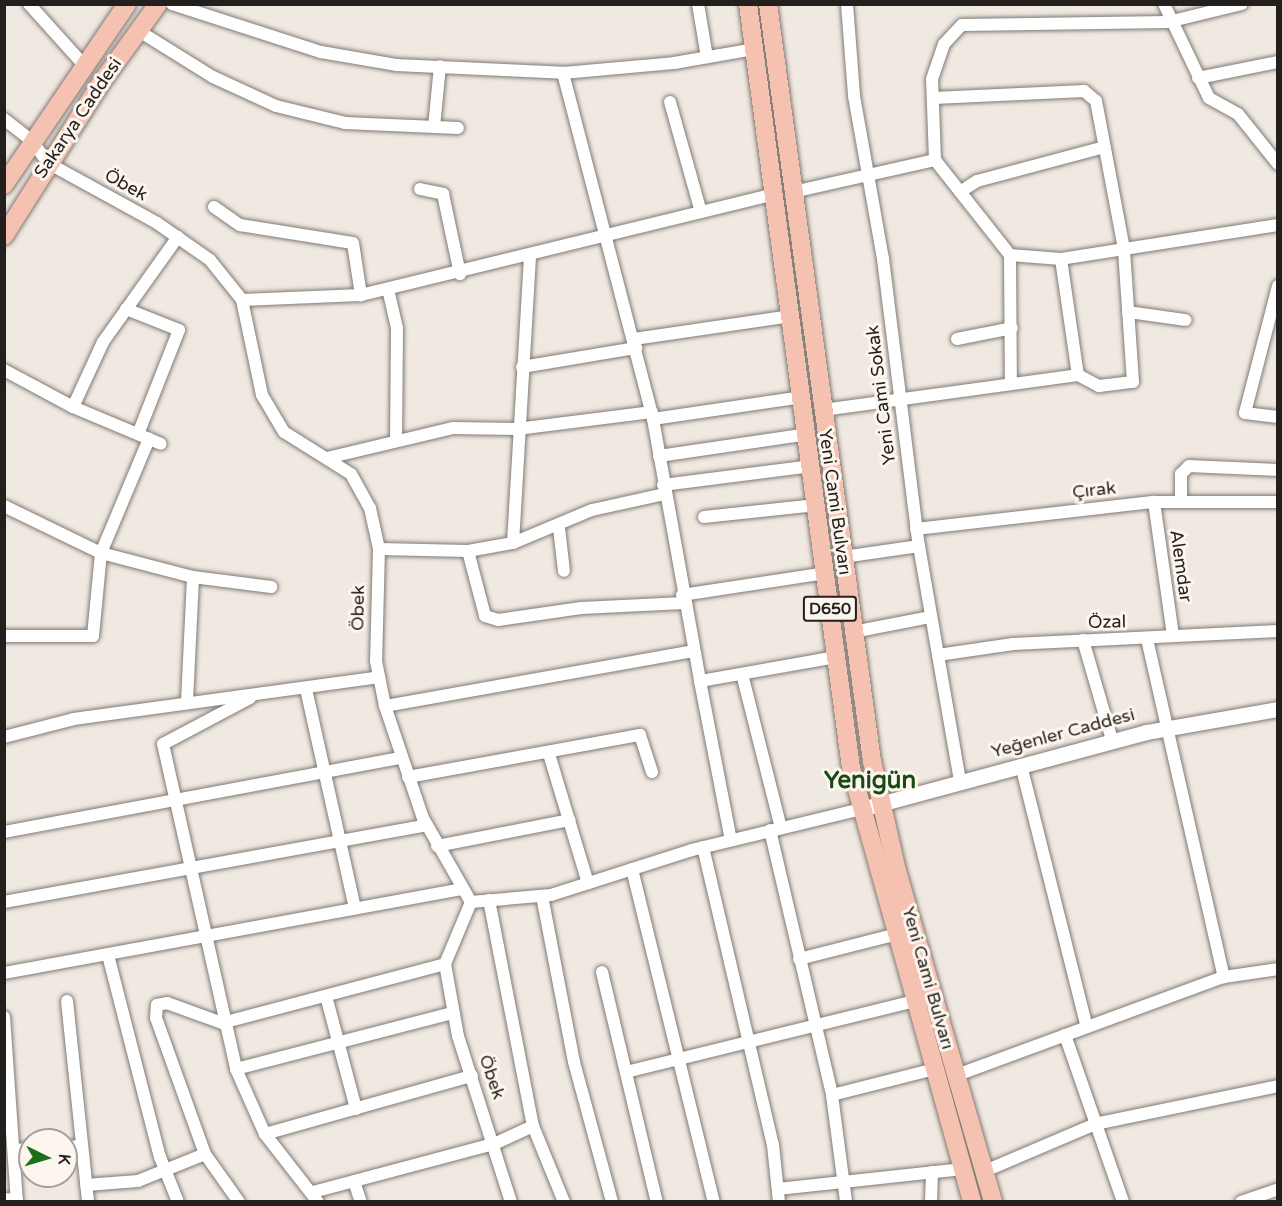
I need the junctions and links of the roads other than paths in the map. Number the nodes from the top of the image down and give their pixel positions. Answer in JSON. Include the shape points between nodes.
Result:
{"nodes":[{"id":1,"x":29,"y":4,"type":"edge"},
{"id":2,"x":127,"y":4,"type":"edge"},
{"id":3,"x":158,"y":4,"type":"edge"},
{"id":4,"x":172,"y":4,"type":"edge"},
{"id":5,"x":698,"y":4,"type":"edge"},
{"id":6,"x":748,"y":4,"type":"edge"},
{"id":7,"x":768,"y":4,"type":"edge"},
{"id":8,"x":847,"y":4,"type":"edge"},
{"id":9,"x":1164,"y":4,"type":"edge"},
{"id":10,"x":1242,"y":4,"type":"edge"},
{"id":11,"x":1168,"y":22,"type":"junction"},
{"id":12,"x":139,"y":30,"type":"junction"},
{"id":13,"x":754,"y":49,"type":"junction"},
{"id":14,"x":707,"y":57,"type":"junction"},
{"id":15,"x":1278,"y":62,"type":"edge"},
{"id":16,"x":83,"y":64,"type":"junction"},
{"id":17,"x":440,"y":66,"type":"junction"},
{"id":18,"x":563,"y":73,"type":"junction"},
{"id":19,"x":1198,"y":78,"type":"junction"},
{"id":20,"x":934,"y":98,"type":"junction"},
{"id":21,"x":669,"y":102,"type":"dead end"},
{"id":22,"x":4,"y":119,"type":"edge"},
{"id":23,"x":434,"y":127,"type":"junction"},
{"id":24,"x":458,"y":128,"type":"dead end"},
{"id":25,"x":32,"y":141,"type":"junction"},
{"id":26,"x":1105,"y":147,"type":"junction"},
{"id":27,"x":935,"y":160,"type":"junction"},
{"id":28,"x":48,"y":163,"type":"junction"},
{"id":29,"x":1278,"y":164,"type":"edge"},
{"id":30,"x":869,"y":174,"type":"junction"},
{"id":31,"x":4,"y":185,"type":"edge"},
{"id":32,"x":420,"y":189,"type":"dead end"},
{"id":33,"x":960,"y":192,"type":"junction"},
{"id":34,"x":784,"y":193,"type":"junction"},
{"id":35,"x":214,"y":207,"type":"dead end"},
{"id":36,"x":701,"y":212,"type":"junction"},
{"id":37,"x":1278,"y":225,"type":"edge"},
{"id":38,"x":4,"y":236,"type":"edge"},
{"id":39,"x":178,"y":237,"type":"junction"},
{"id":40,"x":608,"y":238,"type":"junction"},
{"id":41,"x":1124,"y":249,"type":"junction"},
{"id":42,"x":1010,"y":255,"type":"junction"},
{"id":43,"x":530,"y":257,"type":"junction"},
{"id":44,"x":1061,"y":259,"type":"junction"},
{"id":45,"x":460,"y":274,"type":"junction"},
{"id":46,"x":1278,"y":286,"type":"edge"},
{"id":47,"x":388,"y":289,"type":"junction"},
{"id":48,"x":361,"y":295,"type":"junction"},
{"id":49,"x":242,"y":300,"type":"junction"},
{"id":50,"x":126,"y":309,"type":"junction"},
{"id":51,"x":1128,"y":312,"type":"junction"},
{"id":52,"x":791,"y":316,"type":"junction"},
{"id":53,"x":1185,"y":320,"type":"dead end"},
{"id":54,"x":1012,"y":328,"type":"junction"},
{"id":55,"x":957,"y":339,"type":"dead end"},
{"id":56,"x":635,"y":344,"type":"junction"},
{"id":57,"x":522,"y":367,"type":"junction"},
{"id":58,"x":4,"y":370,"type":"edge"},
{"id":59,"x":1078,"y":375,"type":"junction"},
{"id":60,"x":1011,"y":383,"type":"junction"},
{"id":61,"x":802,"y":397,"type":"junction"},
{"id":62,"x":898,"y":398,"type":"junction"},
{"id":63,"x":73,"y":407,"type":"junction"},
{"id":64,"x":822,"y":410,"type":"junction"},
{"id":65,"x":653,"y":415,"type":"junction"},
{"id":66,"x":1278,"y":417,"type":"edge"},
{"id":67,"x":517,"y":429,"type":"junction"},
{"id":68,"x":808,"y":434,"type":"junction"},
{"id":69,"x":150,"y":439,"type":"junction"},
{"id":70,"x":396,"y":440,"type":"junction"},
{"id":71,"x":659,"y":456,"type":"junction"},
{"id":72,"x":327,"y":458,"type":"junction"},
{"id":73,"x":812,"y":466,"type":"junction"},
{"id":74,"x":1278,"y":470,"type":"edge"},
{"id":75,"x":664,"y":490,"type":"junction"},
{"id":76,"x":1154,"y":502,"type":"junction"},
{"id":77,"x":1180,"y":502,"type":"junction"},
{"id":78,"x":1278,"y":502,"type":"edge"},
{"id":79,"x":816,"y":505,"type":"junction"},
{"id":80,"x":4,"y":506,"type":"edge"},
{"id":81,"x":704,"y":518,"type":"dead end"},
{"id":82,"x":559,"y":528,"type":"junction"},
{"id":83,"x":916,"y":529,"type":"junction"},
{"id":84,"x":513,"y":543,"type":"junction"},
{"id":85,"x":919,"y":546,"type":"junction"},
{"id":86,"x":379,"y":549,"type":"junction"},
{"id":87,"x":468,"y":551,"type":"junction"},
{"id":88,"x":101,"y":554,"type":"junction"},
{"id":89,"x":843,"y":557,"type":"junction"},
{"id":90,"x":564,"y":571,"type":"dead end"},
{"id":91,"x":825,"y":573,"type":"junction"},
{"id":92,"x":193,"y":577,"type":"junction"},
{"id":93,"x":271,"y":587,"type":"dead end"},
{"id":94,"x":683,"y":599,"type":"junction"},
{"id":95,"x":930,"y":617,"type":"junction"},
{"id":96,"x":1278,"y":631,"type":"edge"},
{"id":97,"x":853,"y":632,"type":"junction"},
{"id":98,"x":4,"y":636,"type":"edge"},
{"id":99,"x":1173,"y":636,"type":"junction"},
{"id":100,"x":1148,"y":639,"type":"junction"},
{"id":101,"x":1083,"y":640,"type":"junction"},
{"id":102,"x":694,"y":651,"type":"junction"},
{"id":103,"x":938,"y":655,"type":"junction"},
{"id":104,"x":836,"y":657,"type":"junction"},
{"id":105,"x":742,"y":674,"type":"junction"},
{"id":106,"x":379,"y":677,"type":"junction"},
{"id":107,"x":700,"y":681,"type":"junction"},
{"id":108,"x":306,"y":689,"type":"junction"},
{"id":109,"x":250,"y":698,"type":"junction"},
{"id":110,"x":187,"y":701,"type":"junction"},
{"id":111,"x":385,"y":706,"type":"junction"},
{"id":112,"x":1278,"y":709,"type":"edge"},
{"id":113,"x":1172,"y":726,"type":"junction"},
{"id":114,"x":4,"y":737,"type":"edge"},
{"id":115,"x":1112,"y":740,"type":"junction"},
{"id":116,"x":549,"y":754,"type":"junction"},
{"id":117,"x":401,"y":758,"type":"junction"},
{"id":118,"x":1021,"y":765,"type":"junction"},
{"id":119,"x":652,"y":772,"type":"dead end"},
{"id":120,"x":325,"y":773,"type":"junction"},
{"id":121,"x":408,"y":777,"type":"junction"},
{"id":122,"x":960,"y":780,"type":"junction"},
{"id":123,"x":176,"y":801,"type":"junction"},
{"id":124,"x":881,"y":803,"type":"junction"},
{"id":125,"x":861,"y":809,"type":"junction"},
{"id":126,"x":569,"y":820,"type":"junction"},
{"id":127,"x":426,"y":825,"type":"junction"},
{"id":128,"x":775,"y":829,"type":"junction"},
{"id":129,"x":4,"y":832,"type":"edge"},
{"id":130,"x":731,"y":840,"type":"junction"},
{"id":131,"x":338,"y":841,"type":"junction"},
{"id":132,"x":437,"y":846,"type":"junction"},
{"id":133,"x":703,"y":847,"type":"junction"},
{"id":134,"x":190,"y":868,"type":"junction"},
{"id":135,"x":632,"y":869,"type":"junction"},
{"id":136,"x":588,"y":883,"type":"junction"},
{"id":137,"x":462,"y":889,"type":"junction"},
{"id":138,"x":542,"y":896,"type":"junction"},
{"id":139,"x":489,"y":900,"type":"junction"},
{"id":140,"x":4,"y":902,"type":"edge"},
{"id":141,"x":471,"y":902,"type":"junction"},
{"id":142,"x":355,"y":908,"type":"junction"},
{"id":143,"x":897,"y":934,"type":"junction"},
{"id":144,"x":205,"y":936,"type":"junction"},
{"id":145,"x":108,"y":955,"type":"junction"},
{"id":146,"x":799,"y":959,"type":"junction"},
{"id":147,"x":446,"y":964,"type":"junction"},
{"id":148,"x":1278,"y":969,"type":"edge"},
{"id":149,"x":602,"y":972,"type":"dead end"},
{"id":150,"x":4,"y":973,"type":"edge"},
{"id":151,"x":1224,"y":977,"type":"junction"},
{"id":152,"x":326,"y":996,"type":"junction"},
{"id":153,"x":67,"y":1000,"type":"dead end"},
{"id":154,"x":916,"y":1001,"type":"junction"},
{"id":155,"x":453,"y":1013,"type":"junction"},
{"id":156,"x":4,"y":1017,"type":"edge"},
{"id":157,"x":222,"y":1023,"type":"junction"},
{"id":158,"x":814,"y":1026,"type":"junction"},
{"id":159,"x":1086,"y":1027,"type":"junction"},
{"id":160,"x":1065,"y":1035,"type":"junction"},
{"id":161,"x":749,"y":1040,"type":"junction"},
{"id":162,"x":336,"y":1043,"type":"junction"},
{"id":163,"x":678,"y":1056,"type":"junction"},
{"id":164,"x":236,"y":1069,"type":"junction"},
{"id":165,"x":935,"y":1069,"type":"junction"},
{"id":166,"x":626,"y":1072,"type":"junction"},
{"id":167,"x":957,"y":1075,"type":"junction"},
{"id":168,"x":472,"y":1076,"type":"junction"},
{"id":169,"x":1278,"y":1086,"type":"edge"},
{"id":170,"x":832,"y":1095,"type":"junction"},
{"id":171,"x":356,"y":1108,"type":"junction"},
{"id":172,"x":1095,"y":1124,"type":"junction"},
{"id":173,"x":533,"y":1126,"type":"junction"},
{"id":174,"x":265,"y":1134,"type":"junction"},
{"id":175,"x":494,"y":1143,"type":"junction"},
{"id":176,"x":78,"y":1146,"type":"edge"},
{"id":177,"x":81,"y":1146,"type":"junction"},
{"id":178,"x":14,"y":1150,"type":"junction"},
{"id":179,"x":18,"y":1150,"type":"edge"},
{"id":180,"x":205,"y":1154,"type":"junction"},
{"id":181,"x":963,"y":1169,"type":"junction"},
{"id":182,"x":168,"y":1170,"type":"junction"},
{"id":183,"x":984,"y":1171,"type":"junction"},
{"id":184,"x":932,"y":1172,"type":"junction"},
{"id":185,"x":844,"y":1179,"type":"junction"},
{"id":186,"x":354,"y":1181,"type":"junction"},
{"id":187,"x":86,"y":1185,"type":"junction"},
{"id":188,"x":1278,"y":1189,"type":"edge"},
{"id":189,"x":778,"y":1195,"type":"edge"},
{"id":190,"x":316,"y":1197,"type":"edge"},
{"id":191,"x":13,"y":1200,"type":"edge"},
{"id":192,"x":88,"y":1202,"type":"edge"},
{"id":193,"x":178,"y":1202,"type":"edge"},
{"id":194,"x":239,"y":1202,"type":"edge"},
{"id":195,"x":361,"y":1202,"type":"edge"},
{"id":196,"x":511,"y":1202,"type":"edge"},
{"id":197,"x":564,"y":1202,"type":"edge"},
{"id":198,"x":612,"y":1202,"type":"edge"},
{"id":199,"x":657,"y":1202,"type":"edge"},
{"id":200,"x":714,"y":1202,"type":"edge"},
{"id":201,"x":846,"y":1202,"type":"edge"},
{"id":202,"x":931,"y":1202,"type":"edge"},
{"id":203,"x":972,"y":1202,"type":"edge"},
{"id":204,"x":993,"y":1202,"type":"edge"},
{"id":205,"x":1123,"y":1202,"type":"edge"},
{"id":206,"x":1241,"y":1202,"type":"edge"}],
"edges":[{"from":1,"to":16,"type":"street"},
{"from":2,"to":16,"type":"main road","name":"Sakarya Caddesi"},
{"from":3,"to":12,"type":"main road","name":"Sakarya Caddesi"},
{"from":4,"to":17,"type":"street","via":[[321,52]]},
{"from":5,"to":14,"type":"street"},
{"from":6,"to":13,"type":"main road","name":"Yeni Cami Bulvarı","number":"D650"},
{"from":7,"to":34,"type":"main road","name":"Yeni Cami Bulvarı"},
{"from":8,"to":30,"type":"street","name":"Yeni Cami Sokak","via":[[854,96]]},
{"from":9,"to":11,"type":"street"},
{"from":10,"to":11,"type":"street"},
{"from":11,"to":19,"type":"street"},
{"from":11,"to":20,"type":"street","via":[[962,25],[944,44],[932,79]]},
{"from":12,"to":23,"type":"street","via":[[213,77],[276,106],[345,123]]},
{"from":12,"to":28,"type":"main road","name":"Sakarya Caddesi"},
{"from":13,"to":14,"type":"street"},
{"from":13,"to":34,"type":"main road","name":"Yeni Cami Bulvarı","number":"D650"},
{"from":14,"to":18,"type":"street"},
{"from":15,"to":19,"type":"street"},
{"from":16,"to":25,"type":"main road","name":"Sakarya Caddesi"},
{"from":17,"to":18,"type":"street"},
{"from":17,"to":23,"type":"street"},
{"from":18,"to":40,"type":"street"},
{"from":19,"to":29,"type":"street","via":[[1209,98],[1238,114]]},
{"from":20,"to":26,"type":"street","via":[[1084,91],[1096,101]]},
{"from":20,"to":27,"type":"street"},
{"from":21,"to":36,"type":"street"},
{"from":22,"to":25,"type":"street","name":"Öbek"},
{"from":23,"to":24,"type":"street"},
{"from":25,"to":28,"type":"street","name":"Öbek"},
{"from":25,"to":31,"type":"main road","name":"Sakarya Caddesi"},
{"from":26,"to":33,"type":"street","via":[[1021,168]]},
{"from":26,"to":41,"type":"street"},
{"from":27,"to":30,"type":"street"},
{"from":27,"to":33,"type":"street"},
{"from":28,"to":38,"type":"main road","name":"Sakarya Caddesi"},
{"from":28,"to":39,"type":"street","name":"Öbek"},
{"from":30,"to":34,"type":"street"},
{"from":30,"to":62,"type":"street","name":"Yeni Cami Sokak"},
{"from":32,"to":45,"type":"street","via":[[443,195]]},
{"from":33,"to":42,"type":"street"},
{"from":34,"to":36,"type":"street"},
{"from":34,"to":52,"type":"main road","name":"Yeni Cami Bulvarı","number":"D650"},
{"from":34,"to":64,"type":"main road","name":"Yeni Cami Bulvarı"},
{"from":35,"to":48,"type":"street","via":[[240,225],[353,243]]},
{"from":36,"to":40,"type":"street"},
{"from":37,"to":41,"type":"street"},
{"from":39,"to":49,"type":"street","name":"Öbek","via":[[210,260]]},
{"from":39,"to":50,"type":"street"},
{"from":40,"to":43,"type":"street"},
{"from":40,"to":56,"type":"street"},
{"from":41,"to":44,"type":"street"},
{"from":41,"to":51,"type":"street"},
{"from":42,"to":44,"type":"street"},
{"from":42,"to":54,"type":"street"},
{"from":43,"to":45,"type":"street"},
{"from":43,"to":57,"type":"street"},
{"from":44,"to":59,"type":"street"},
{"from":45,"to":47,"type":"street"},
{"from":46,"to":66,"type":"street","via":[[1245,412]]},
{"from":47,"to":48,"type":"street"},
{"from":47,"to":70,"type":"street","via":[[398,328]]},
{"from":48,"to":49,"type":"street"},
{"from":49,"to":72,"type":"street","name":"Öbek","via":[[262,395],[284,432]]},
{"from":50,"to":63,"type":"street","via":[[103,342]]},
{"from":50,"to":69,"type":"street","via":[[179,330]]},
{"from":51,"to":53,"type":"street"},
{"from":51,"to":59,"type":"street","via":[[1133,382],[1099,386]]},
{"from":52,"to":56,"type":"street"},
{"from":52,"to":61,"type":"main road","name":"Yeni Cami Bulvarı","number":"D650"},
{"from":54,"to":55,"type":"street"},
{"from":54,"to":60,"type":"street"},
{"from":56,"to":57,"type":"street"},
{"from":56,"to":65,"type":"street"},
{"from":57,"to":67,"type":"street"},
{"from":58,"to":63,"type":"street"},
{"from":59,"to":60,"type":"street"},
{"from":60,"to":62,"type":"street"},
{"from":61,"to":65,"type":"street"},
{"from":61,"to":68,"type":"main road","name":"Yeni Cami Bulvarı","number":"D650"},
{"from":62,"to":64,"type":"street"},
{"from":62,"to":83,"type":"street","name":"Yeni Cami Sokak"},
{"from":63,"to":69,"type":"street"},
{"from":64,"to":89,"type":"main road","name":"Yeni Cami Bulvarı"},
{"from":65,"to":67,"type":"street"},
{"from":65,"to":71,"type":"street"},
{"from":67,"to":70,"type":"street","via":[[453,428]]},
{"from":67,"to":84,"type":"street"},
{"from":68,"to":71,"type":"street"},
{"from":68,"to":73,"type":"main road","name":"Yeni Cami Bulvarı","number":"D650"},
{"from":69,"to":88,"type":"street"},
{"from":70,"to":72,"type":"street"},
{"from":71,"to":75,"type":"street"},
{"from":72,"to":86,"type":"street","name":"Öbek","via":[[351,474],[370,508]]},
{"from":73,"to":75,"type":"street"},
{"from":73,"to":79,"type":"main road","name":"Yeni Cami Bulvarı","number":"D650"},
{"from":74,"to":77,"type":"street","via":[[1189,466],[1181,474]]},
{"from":75,"to":82,"type":"street","via":[[592,510]]},
{"from":75,"to":94,"type":"street"},
{"from":76,"to":77,"type":"street","name":"Çırak"},
{"from":76,"to":83,"type":"street","name":"Çırak"},
{"from":76,"to":99,"type":"street","name":"Alemdar"},
{"from":77,"to":78,"type":"street","name":"Çırak"},
{"from":79,"to":81,"type":"street"},
{"from":79,"to":91,"type":"main road","name":"Yeni Cami Bulvarı","number":"D650"},
{"from":80,"to":88,"type":"street"},
{"from":82,"to":84,"type":"street"},
{"from":82,"to":90,"type":"street"},
{"from":83,"to":85,"type":"street","name":"Yeni Cami Sokak"},
{"from":84,"to":87,"type":"street"},
{"from":85,"to":89,"type":"street"},
{"from":85,"to":95,"type":"street","name":"Yeni Cami Sokak"},
{"from":86,"to":87,"type":"street"},
{"from":86,"to":106,"type":"street","name":"Öbek","via":[[374,603]]},
{"from":87,"to":94,"type":"street","via":[[485,616],[498,620]]},
{"from":88,"to":92,"type":"street"},
{"from":88,"to":98,"type":"street","via":[[93,636]]},
{"from":89,"to":97,"type":"main road","name":"Yeni Cami Bulvarı"},
{"from":91,"to":94,"type":"street"},
{"from":91,"to":104,"type":"main road","name":"Yeni Cami Bulvarı","number":"D650"},
{"from":92,"to":93,"type":"street"},
{"from":92,"to":110,"type":"street"},
{"from":94,"to":102,"type":"street"},
{"from":95,"to":97,"type":"street"},
{"from":95,"to":103,"type":"street","name":"Yeni Cami Sokak"},
{"from":96,"to":99,"type":"street","name":"Özal"},
{"from":97,"to":124,"type":"main road","name":"Yeni Cami Bulvarı"},
{"from":99,"to":100,"type":"street","name":"Özal"},
{"from":100,"to":101,"type":"street","name":"Özal"},
{"from":100,"to":113,"type":"street"},
{"from":101,"to":103,"type":"street","name":"Özal"},
{"from":101,"to":115,"type":"street"},
{"from":102,"to":107,"type":"street"},
{"from":102,"to":111,"type":"street"},
{"from":103,"to":122,"type":"street","name":"Yeni Cami Sokak"},
{"from":104,"to":105,"type":"street"},
{"from":104,"to":125,"type":"main road","name":"Yeni Cami Bulvarı","number":"D650"},
{"from":105,"to":107,"type":"street"},
{"from":105,"to":128,"type":"street"},
{"from":106,"to":108,"type":"street"},
{"from":106,"to":111,"type":"street","name":"Öbek"},
{"from":107,"to":130,"type":"street"},
{"from":108,"to":109,"type":"street"},
{"from":108,"to":120,"type":"street"},
{"from":109,"to":110,"type":"street"},
{"from":109,"to":123,"type":"street","via":[[163,744]]},
{"from":110,"to":114,"type":"street","via":[[74,719]]},
{"from":111,"to":117,"type":"street","name":"Öbek"},
{"from":112,"to":113,"type":"street","name":"Yeğenler Caddesi"},
{"from":113,"to":115,"type":"street","name":"Yeğenler Caddesi"},
{"from":113,"to":151,"type":"street"},
{"from":115,"to":118,"type":"street","name":"Yeğenler Caddesi"},
{"from":116,"to":119,"type":"street","via":[[640,735]]},
{"from":116,"to":121,"type":"street"},
{"from":116,"to":126,"type":"street"},
{"from":117,"to":120,"type":"street"},
{"from":117,"to":121,"type":"street","name":"Öbek"},
{"from":118,"to":122,"type":"street","name":"Yeğenler Caddesi"},
{"from":118,"to":159,"type":"street"},
{"from":120,"to":123,"type":"street"},
{"from":120,"to":131,"type":"street"},
{"from":121,"to":127,"type":"street","name":"Öbek"},
{"from":122,"to":124,"type":"street","name":"Yeğenler Caddesi"},
{"from":123,"to":129,"type":"street"},
{"from":123,"to":134,"type":"street"},
{"from":124,"to":125,"type":"street","name":"Yeğenler Caddesi"},
{"from":124,"to":167,"type":"main road","name":"Yeni Cami Bulvarı"},
{"from":125,"to":128,"type":"street"},
{"from":125,"to":143,"type":"main road","name":"Yeni Cami Bulvarı","number":"D650"},
{"from":126,"to":132,"type":"street"},
{"from":126,"to":136,"type":"street"},
{"from":127,"to":131,"type":"street"},
{"from":127,"to":132,"type":"street","name":"Öbek"},
{"from":128,"to":130,"type":"street"},
{"from":128,"to":146,"type":"street"},
{"from":130,"to":133,"type":"street"},
{"from":131,"to":134,"type":"street"},
{"from":131,"to":142,"type":"street"},
{"from":132,"to":137,"type":"street","name":"Öbek"},
{"from":133,"to":135,"type":"street"},
{"from":133,"to":161,"type":"street"},
{"from":134,"to":140,"type":"street"},
{"from":134,"to":144,"type":"street"},
{"from":135,"to":136,"type":"street"},
{"from":135,"to":163,"type":"street"},
{"from":136,"to":138,"type":"street"},
{"from":137,"to":141,"type":"street","name":"Öbek"},
{"from":137,"to":142,"type":"street"},
{"from":138,"to":139,"type":"street"},
{"from":138,"to":198,"type":"street","via":[[574,1062]]},
{"from":139,"to":141,"type":"street"},
{"from":139,"to":173,"type":"street"},
{"from":141,"to":147,"type":"street"},
{"from":142,"to":144,"type":"street"},
{"from":143,"to":146,"type":"street"},
{"from":143,"to":154,"type":"main road","name":"Yeni Cami Bulvarı","number":"D650"},
{"from":144,"to":145,"type":"street"},
{"from":144,"to":157,"type":"street"},
{"from":145,"to":150,"type":"street"},
{"from":145,"to":182,"type":"street"},
{"from":146,"to":158,"type":"street"},
{"from":147,"to":152,"type":"street"},
{"from":147,"to":155,"type":"street","name":"Öbek"},
{"from":148,"to":151,"type":"street"},
{"from":149,"to":166,"type":"street"},
{"from":151,"to":159,"type":"street"},
{"from":152,"to":157,"type":"street"},
{"from":152,"to":162,"type":"street"},
{"from":153,"to":177,"type":"street"},
{"from":154,"to":158,"type":"street"},
{"from":154,"to":165,"type":"main road","name":"Yeni Cami Bulvarı","number":"D650"},
{"from":155,"to":162,"type":"street"},
{"from":155,"to":168,"type":"street","name":"Öbek"},
{"from":156,"to":178,"type":"street"},
{"from":157,"to":164,"type":"street"},
{"from":157,"to":180,"type":"street","via":[[167,1003],[157,1005],[156,1018]]},
{"from":158,"to":161,"type":"street"},
{"from":158,"to":170,"type":"street"},
{"from":159,"to":160,"type":"street"},
{"from":160,"to":167,"type":"street"},
{"from":160,"to":172,"type":"street"},
{"from":161,"to":163,"type":"street"},
{"from":161,"to":189,"type":"street"},
{"from":162,"to":164,"type":"street"},
{"from":162,"to":171,"type":"street"},
{"from":163,"to":166,"type":"street"},
{"from":163,"to":200,"type":"street"},
{"from":164,"to":174,"type":"street"},
{"from":165,"to":170,"type":"street"},
{"from":165,"to":181,"type":"main road","name":"Yeni Cami Bulvarı","number":"D650"},
{"from":166,"to":199,"type":"street"},
{"from":167,"to":183,"type":"main road","name":"Yeni Cami Bulvarı"},
{"from":168,"to":171,"type":"street"},
{"from":168,"to":175,"type":"street","name":"Öbek"},
{"from":169,"to":172,"type":"street"},
{"from":170,"to":185,"type":"street"},
{"from":171,"to":174,"type":"street"},
{"from":172,"to":183,"type":"street"},
{"from":172,"to":205,"type":"street"},
{"from":173,"to":175,"type":"street"},
{"from":173,"to":197,"type":"street"},
{"from":174,"to":190,"type":"street"},
{"from":175,"to":186,"type":"street"},
{"from":175,"to":196,"type":"street","name":"Öbek"},
{"from":176,"to":177,"type":"street"},
{"from":177,"to":187,"type":"street"},
{"from":178,"to":179,"type":"street"},
{"from":178,"to":191,"type":"street"},
{"from":180,"to":182,"type":"street"},
{"from":180,"to":194,"type":"street"},
{"from":181,"to":184,"type":"street"},
{"from":181,"to":203,"type":"main road","name":"Yeni Cami Bulvarı","number":"D650"},
{"from":182,"to":187,"type":"street","via":[[138,1181]]},
{"from":182,"to":193,"type":"street"},
{"from":183,"to":204,"type":"main road","name":"Yeni Cami Bulvarı"},
{"from":184,"to":185,"type":"street"},
{"from":184,"to":202,"type":"street"},
{"from":185,"to":189,"type":"street"},
{"from":185,"to":201,"type":"street"},
{"from":186,"to":190,"type":"street"},
{"from":186,"to":195,"type":"street"},
{"from":187,"to":192,"type":"street"},
{"from":188,"to":206,"type":"street"}]}
